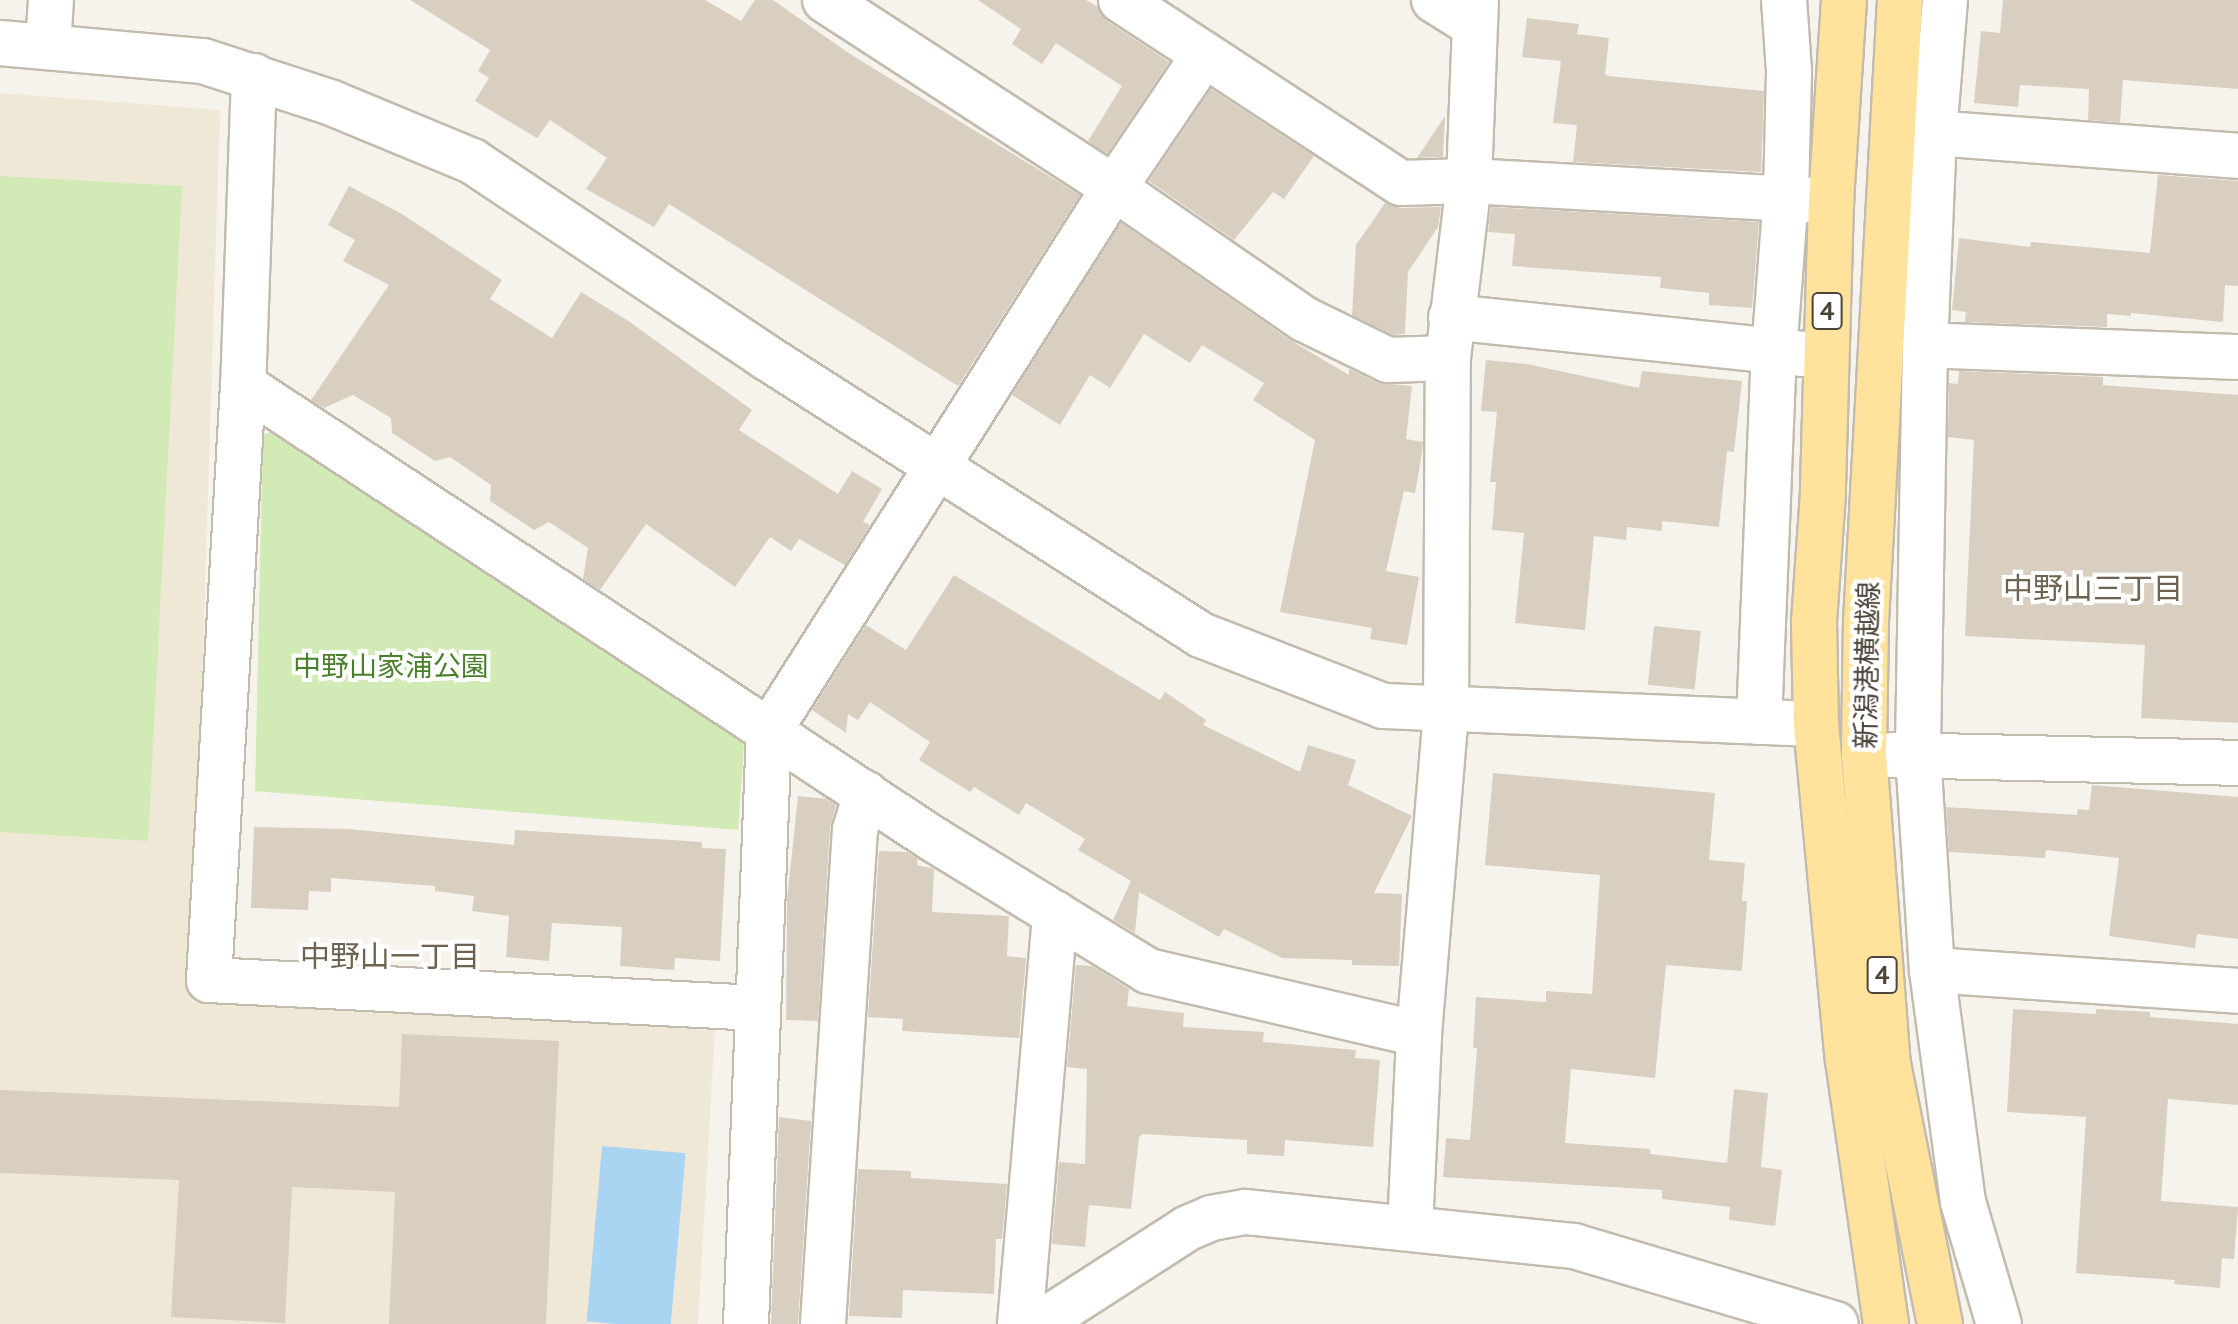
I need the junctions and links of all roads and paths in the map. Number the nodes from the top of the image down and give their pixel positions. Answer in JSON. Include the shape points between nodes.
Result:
{"nodes":[{"id":1,"x":51,"y":0,"type":"edge"},
{"id":2,"x":825,"y":0,"type":"edge"},
{"id":3,"x":1121,"y":0,"type":"edge"},
{"id":4,"x":1434,"y":0,"type":"edge"},
{"id":5,"x":1784,"y":0,"type":"edge"},
{"id":6,"x":1844,"y":0,"type":"edge"},
{"id":7,"x":1900,"y":0,"type":"edge"},
{"id":8,"x":1945,"y":0,"type":"edge"},
{"id":9,"x":1475,"y":12,"type":"edge"},
{"id":10,"x":0,"y":43,"type":"edge"},
{"id":11,"x":48,"y":45,"type":"junction"},
{"id":12,"x":1204,"y":55,"type":"junction"},
{"id":13,"x":254,"y":76,"type":"junction"},
{"id":14,"x":1934,"y":133,"type":"junction"},
{"id":15,"x":2238,"y":156,"type":"edge"},
{"id":16,"x":1469,"y":181,"type":"junction"},
{"id":17,"x":1114,"y":188,"type":"junction"},
{"id":18,"x":1786,"y":196,"type":"junction"},
{"id":19,"x":1831,"y":201,"type":"junction"},
{"id":20,"x":1450,"y":337,"type":"junction"},
{"id":21,"x":1925,"y":345,"type":"junction"},
{"id":22,"x":1774,"y":352,"type":"junction"},
{"id":23,"x":1826,"y":356,"type":"junction"},
{"id":24,"x":2238,"y":357,"type":"edge"},
{"id":25,"x":243,"y":385,"type":"junction"},
{"id":26,"x":935,"y":468,"type":"junction"},
{"id":27,"x":1446,"y":711,"type":"junction"},
{"id":28,"x":1759,"y":722,"type":"junction"},
{"id":29,"x":1816,"y":724,"type":"junction"},
{"id":30,"x":769,"y":731,"type":"junction"},
{"id":31,"x":1864,"y":755,"type":"junction"},
{"id":32,"x":1918,"y":755,"type":"junction"},
{"id":33,"x":2238,"y":763,"type":"edge"},
{"id":34,"x":866,"y":794,"type":"junction"},
{"id":35,"x":1055,"y":913,"type":"junction"},
{"id":36,"x":1932,"y":970,"type":"junction"},
{"id":37,"x":2238,"y":991,"type":"edge"},
{"id":38,"x":757,"y":1008,"type":"junction"},
{"id":39,"x":1419,"y":1034,"type":"junction"},
{"id":40,"x":1410,"y":1228,"type":"junction"},
{"id":41,"x":1039,"y":1323,"type":"edge"},
{"id":42,"x":746,"y":1324,"type":"edge"},
{"id":43,"x":823,"y":1324,"type":"edge"},
{"id":44,"x":1836,"y":1324,"type":"edge"},
{"id":45,"x":1886,"y":1324,"type":"edge"},
{"id":46,"x":1940,"y":1324,"type":"edge"},
{"id":47,"x":1999,"y":1324,"type":"edge"}],
"edges":[{"from":1,"to":11,"type":"street"},
{"from":2,"to":17,"type":"street"},
{"from":3,"to":12,"type":"street"},
{"from":4,"to":9,"type":"street"},
{"from":5,"to":18,"type":"street","via":[[1789,71]]},
{"from":6,"to":19,"type":"main road","name":"新潟港横越線","number":"4"},
{"from":7,"to":31,"type":"main road","name":"新潟港横越線","number":"4","via":[[1866,622]]},
{"from":8,"to":14,"type":"street"},
{"from":9,"to":16,"type":"street"},
{"from":10,"to":11,"type":"street"},
{"from":11,"to":13,"type":"street","via":[[203,61]]},
{"from":12,"to":16,"type":"street","via":[[1401,183]]},
{"from":12,"to":17,"type":"street"},
{"from":13,"to":25,"type":"street"},
{"from":13,"to":26,"type":"street","via":[[472,161]]},
{"from":14,"to":15,"type":"street"},
{"from":14,"to":21,"type":"street"},
{"from":16,"to":18,"type":"street"},
{"from":16,"to":20,"type":"street"},
{"from":17,"to":20,"type":"street","via":[[1304,319],[1388,360]]},
{"from":17,"to":26,"type":"street"},
{"from":18,"to":19,"type":"street"},
{"from":18,"to":22,"type":"street"},
{"from":19,"to":23,"type":"main road","name":"新潟港横越線","number":"4"},
{"from":20,"to":22,"type":"street"},
{"from":20,"to":27,"type":"street"},
{"from":21,"to":24,"type":"street"},
{"from":21,"to":32,"type":"street"},
{"from":22,"to":23,"type":"street"},
{"from":22,"to":28,"type":"street"},
{"from":23,"to":29,"type":"main road","name":"新潟港横越線","number":"4","via":[[1814,622]]},
{"from":25,"to":30,"type":"street"},
{"from":25,"to":38,"type":"street","via":[[209,980]]},
{"from":26,"to":27,"type":"street","via":[[1201,635],[1383,706]]},
{"from":26,"to":30,"type":"street"},
{"from":27,"to":28,"type":"street"},
{"from":27,"to":39,"type":"street"},
{"from":28,"to":29,"type":"street"},
{"from":29,"to":45,"type":"main road","name":"新潟港横越線","number":"4","via":[[1848,1060]]},
{"from":30,"to":34,"type":"street"},
{"from":30,"to":38,"type":"street"},
{"from":31,"to":32,"type":"street"},
{"from":31,"to":46,"type":"main road","name":"新潟港横越線","number":"4","via":[[1888,1064]]},
{"from":32,"to":33,"type":"street"},
{"from":32,"to":36,"type":"street"},
{"from":34,"to":35,"type":"street"},
{"from":34,"to":43,"type":"street","via":[[855,830]]},
{"from":35,"to":39,"type":"street","via":[[1148,971]]},
{"from":35,"to":41,"type":"street"},
{"from":36,"to":37,"type":"street"},
{"from":36,"to":47,"type":"street","via":[[1963,1202]]},
{"from":38,"to":42,"type":"street"},
{"from":39,"to":40,"type":"street"},
{"from":40,"to":41,"type":"street","via":[[1245,1212],[1211,1218]]},
{"from":40,"to":44,"type":"street","via":[[1574,1246]]}]}
